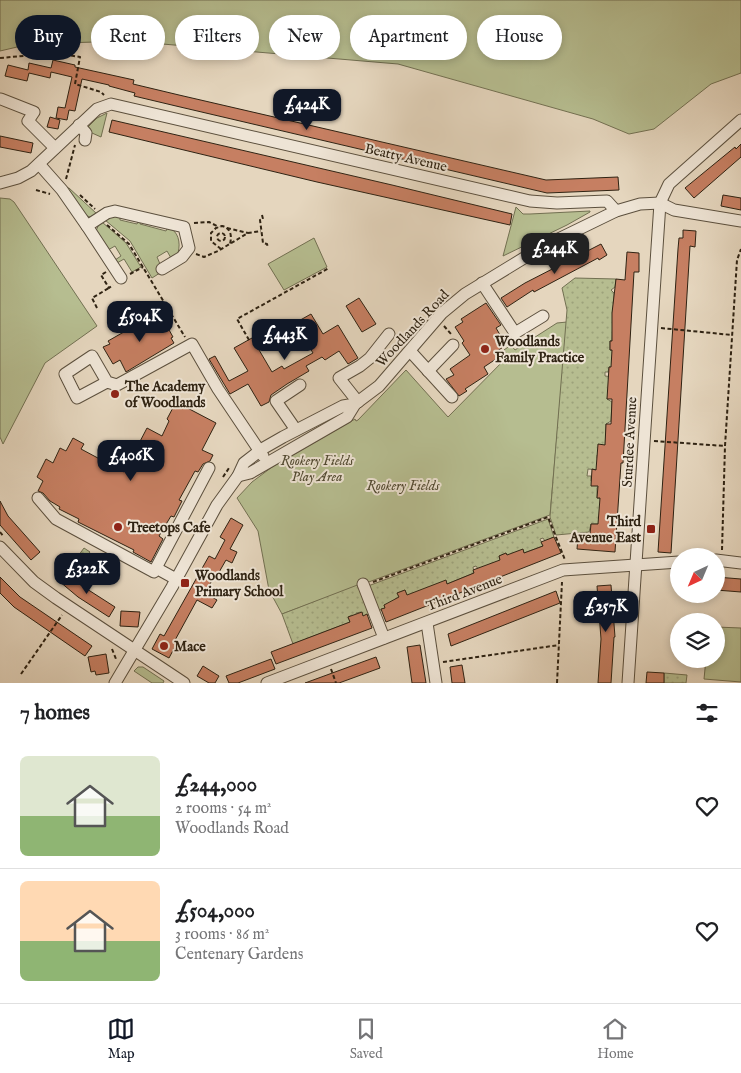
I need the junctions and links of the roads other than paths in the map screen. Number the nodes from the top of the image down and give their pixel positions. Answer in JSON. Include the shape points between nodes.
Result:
{"nodes":[{"id":1,"x":1,"y":98,"type":"edge"},
{"id":2,"x":741,"y":120,"type":"edge"},
{"id":3,"x":79,"y":125,"type":"junction"},
{"id":4,"x":86,"y":140,"type":"road end"},
{"id":5,"x":55,"y":148,"type":"junction"},
{"id":6,"x":39,"y":164,"type":"junction"},
{"id":7,"x":0,"y":183,"type":"edge"},
{"id":8,"x":660,"y":203,"type":"junction"},
{"id":9,"x":616,"y":211,"type":"junction"},
{"id":10,"x":741,"y":221,"type":"edge"},
{"id":11,"x":87,"y":226,"type":"junction"},
{"id":12,"x":162,"y":269,"type":"dead end"},
{"id":13,"x":122,"y":279,"type":"road end"},
{"id":14,"x":482,"y":284,"type":"junction"},
{"id":15,"x":543,"y":316,"type":"dead end"},
{"id":16,"x":389,"y":334,"type":"dead end"},
{"id":17,"x":455,"y":342,"type":"road end"},
{"id":18,"x":410,"y":351,"type":"junction"},
{"id":19,"x":428,"y":371,"type":"junction"},
{"id":20,"x":107,"y":382,"type":"dead end"},
{"id":21,"x":300,"y":385,"type":"dead end"},
{"id":22,"x":452,"y":398,"type":"dead end"},
{"id":23,"x":356,"y":404,"type":"junction"},
{"id":24,"x":296,"y":430,"type":"junction"},
{"id":25,"x":259,"y":450,"type":"junction"},
{"id":26,"x":267,"y":462,"type":"junction"},
{"id":27,"x":209,"y":468,"type":"dead end"},
{"id":28,"x":238,"y":476,"type":"junction"},
{"id":29,"x":38,"y":498,"type":"dead end"},
{"id":30,"x":3,"y":543,"type":"edge"},
{"id":31,"x":725,"y":561,"type":"edge"},
{"id":32,"x":670,"y":563,"type":"edge"},
{"id":33,"x":741,"y":563,"type":"edge"},
{"id":34,"x":636,"y":566,"type":"junction"},
{"id":35,"x":156,"y":568,"type":"junction"},
{"id":36,"x":176,"y":579,"type":"junction"},
{"id":37,"x":364,"y":584,"type":"road end"},
{"id":38,"x":427,"y":623,"type":"junction"},
{"id":39,"x":384,"y":638,"type":"junction"},
{"id":40,"x":134,"y":651,"type":"junction"},
{"id":41,"x":115,"y":683,"type":"edge"},
{"id":42,"x":184,"y":683,"type":"edge"},
{"id":43,"x":267,"y":683,"type":"edge"},
{"id":44,"x":436,"y":683,"type":"edge"},
{"id":45,"x":628,"y":683,"type":"edge"}],
"edges":[{"from":1,"to":5,"type":"street","via":[[34,112],[28,121]]},
{"from":2,"to":8,"type":"street","via":[[669,184]]},
{"from":3,"to":4,"type":"street","via":[[86,133]]},
{"from":3,"to":5,"type":"street"},
{"from":3,"to":9,"type":"street","name":"Beatty Avenue","via":[[98,108],[111,104],[530,201],[607,201]]},
{"from":5,"to":6,"type":"street"},
{"from":6,"to":7,"type":"street","via":[[22,176]]},
{"from":6,"to":11,"type":"street","via":[[61,188]]},
{"from":8,"to":9,"type":"street","name":"Woodlands Road","via":[[640,204]]},
{"from":8,"to":10,"type":"street","via":[[674,210]]},
{"from":8,"to":34,"type":"street","name":"Sturdee Avenue"},
{"from":9,"to":14,"type":"street","name":"Woodlands Road","via":[[542,247]]},
{"from":11,"to":12,"type":"street","via":[[111,212],[120,212],[184,227],[189,246],[187,250],[182,257]]},
{"from":11,"to":13,"type":"street"},
{"from":14,"to":15,"type":"street","via":[[515,333]]},
{"from":14,"to":18,"type":"street","name":"Woodlands Road","via":[[442,313]]},
{"from":16,"to":23,"type":"street","via":[[370,358],[339,378]]},
{"from":17,"to":19,"type":"street"},
{"from":18,"to":19,"type":"street"},
{"from":18,"to":23,"type":"street","name":"Woodlands Road","via":[[379,386]]},
{"from":19,"to":22,"type":"street"},
{"from":20,"to":25,"type":"street","via":[[117,385],[192,344]]},
{"from":21,"to":24,"type":"street","via":[[276,401]]},
{"from":23,"to":24,"type":"street","name":"Woodlands Road","via":[[343,406]]},
{"from":23,"to":26,"type":"street","name":"Woodlands Road","via":[[342,420]]},
{"from":24,"to":25,"type":"street","name":"Woodlands Road"},
{"from":25,"to":26,"type":"street"},
{"from":25,"to":28,"type":"street","name":"Woodlands Road","via":[[244,463]]},
{"from":26,"to":28,"type":"street","name":"Woodlands Road","via":[[250,473]]},
{"from":27,"to":35,"type":"street"},
{"from":28,"to":36,"type":"street","name":"Woodlands Road","via":[[217,506]]},
{"from":29,"to":35,"type":"street","via":[[56,519],[154,572]]},
{"from":30,"to":40,"type":"street","via":[[16,564],[41,587]]},
{"from":31,"to":33,"type":"street"},
{"from":32,"to":34,"type":"street","name":"Third Avenue"},
{"from":34,"to":38,"type":"street","name":"Third Avenue","via":[[566,570]]},
{"from":34,"to":45,"type":"street","name":"Sturdee Avenue"},
{"from":35,"to":36,"type":"street"},
{"from":36,"to":40,"type":"street","name":"Woodlands Road"},
{"from":37,"to":39,"type":"street"},
{"from":38,"to":39,"type":"street","name":"Third Avenue"},
{"from":38,"to":44,"type":"street"},
{"from":39,"to":43,"type":"street","name":"Third Avenue"},
{"from":40,"to":41,"type":"street","name":"Woodlands Road"},
{"from":40,"to":42,"type":"street"}]}
